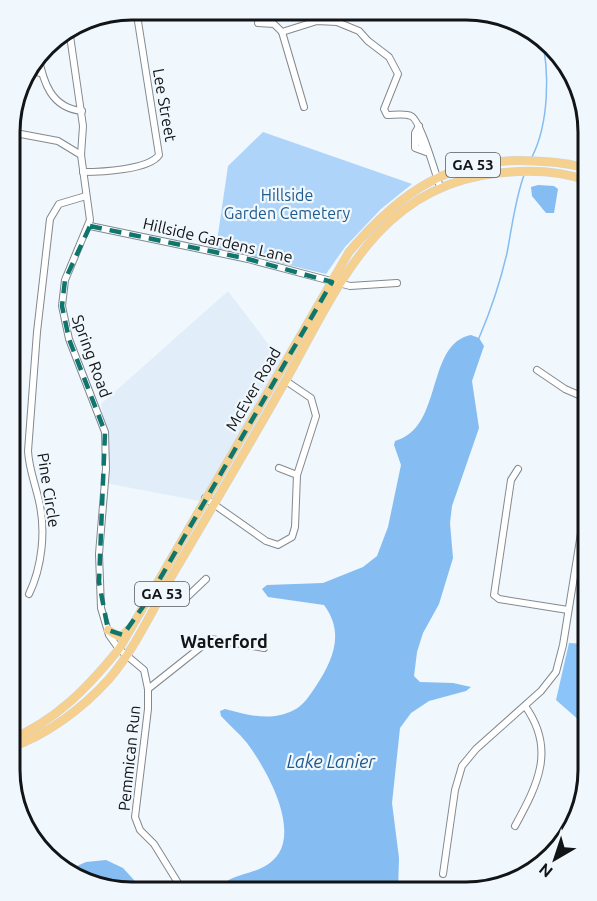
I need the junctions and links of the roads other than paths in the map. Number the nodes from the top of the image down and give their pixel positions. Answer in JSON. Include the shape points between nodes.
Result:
{"nodes":[{"id":1,"x":138,"y":20,"type":"edge"},
{"id":2,"x":258,"y":23,"type":"dead end"},
{"id":3,"x":282,"y":32,"type":"junction"},
{"id":4,"x":70,"y":37,"type":"edge"},
{"id":5,"x":40,"y":67,"type":"edge"},
{"id":6,"x":36,"y":72,"type":"edge"},
{"id":7,"x":41,"y":73,"type":"junction"},
{"id":8,"x":304,"y":107,"type":"dead end"},
{"id":9,"x":82,"y":111,"type":"junction"},
{"id":10,"x":419,"y":126,"type":"junction"},
{"id":11,"x":20,"y":134,"type":"edge"},
{"id":12,"x":421,"y":150,"type":"junction"},
{"id":13,"x":81,"y":155,"type":"junction"},
{"id":14,"x":578,"y":167,"type":"edge"},
{"id":15,"x":83,"y":172,"type":"junction"},
{"id":16,"x":436,"y":177,"type":"junction"},
{"id":17,"x":578,"y":179,"type":"edge"},
{"id":18,"x":440,"y":187,"type":"junction"},
{"id":19,"x":86,"y":196,"type":"junction"},
{"id":20,"x":90,"y":226,"type":"junction"},
{"id":21,"x":336,"y":283,"type":"junction"},
{"id":22,"x":397,"y":283,"type":"dead end"},
{"id":23,"x":537,"y":370,"type":"dead end"},
{"id":24,"x":286,"y":381,"type":"junction"},
{"id":25,"x":578,"y":394,"type":"edge"},
{"id":26,"x":279,"y":468,"type":"dead end"},
{"id":27,"x":518,"y":469,"type":"dead end"},
{"id":28,"x":297,"y":475,"type":"junction"},
{"id":29,"x":205,"y":498,"type":"junction"},
{"id":30,"x":215,"y":505,"type":"junction"},
{"id":31,"x":577,"y":554,"type":"edge"},
{"id":32,"x":206,"y":579,"type":"dead end"},
{"id":33,"x":29,"y":594,"type":"dead end"},
{"id":34,"x":160,"y":596,"type":"junction"},
{"id":35,"x":147,"y":601,"type":"junction"},
{"id":36,"x":568,"y":610,"type":"junction"},
{"id":37,"x":108,"y":630,"type":"junction"},
{"id":38,"x":264,"y":648,"type":"dead end"},
{"id":39,"x":119,"y":649,"type":"junction"},
{"id":40,"x":127,"y":654,"type":"junction"},
{"id":41,"x":148,"y":689,"type":"junction"},
{"id":42,"x":525,"y":706,"type":"junction"},
{"id":43,"x":20,"y":734,"type":"edge"},
{"id":44,"x":20,"y":743,"type":"edge"},
{"id":45,"x":515,"y":826,"type":"dead end"},
{"id":46,"x":443,"y":874,"type":"dead end"},
{"id":47,"x":177,"y":882,"type":"edge"}],
"edges":[{"from":1,"to":15,"type":"street","name":"Lee Street","via":[[159,155],[149,163]]},
{"from":2,"to":3,"type":"street","via":[[274,24]]},
{"from":3,"to":8,"type":"street"},
{"from":3,"to":10,"type":"street","via":[[316,21],[337,22],[359,31],[390,57],[398,74],[385,105],[387,115],[411,115]]},
{"from":4,"to":9,"type":"street"},
{"from":5,"to":7,"type":"street"},
{"from":6,"to":7,"type":"street"},
{"from":7,"to":9,"type":"street","via":[[56,100]]},
{"from":9,"to":13,"type":"street"},
{"from":10,"to":12,"type":"street","via":[[415,134]]},
{"from":10,"to":12,"type":"street","via":[[425,137]]},
{"from":11,"to":13,"type":"street","via":[[58,141]]},
{"from":12,"to":16,"type":"street"},
{"from":13,"to":15,"type":"street"},
{"from":14,"to":16,"type":"main road","name":"McEver Road","number":"GA 53","via":[[514,160],[480,164]]},
{"from":15,"to":19,"type":"street"},
{"from":16,"to":18,"type":"street"},
{"from":16,"to":21,"type":"main road","name":"McEver Road","number":"GA 53","via":[[396,202],[373,223],[349,252]]},
{"from":17,"to":18,"type":"main road","name":"McEver Road","number":"GA 53","via":[[514,171]]},
{"from":18,"to":21,"type":"main road","name":"McEver Road","number":"GA 53","via":[[420,197],[384,226]]},
{"from":19,"to":20,"type":"street"},
{"from":19,"to":33,"type":"street","name":"Pine Circle","via":[[59,204],[50,219],[28,451],[29,470],[42,516],[42,540],[37,575]]},
{"from":20,"to":21,"type":"street","name":"Hillside Gardens Lane","via":[[248,259]]},
{"from":20,"to":37,"type":"street","name":"Spring Road","via":[[65,280],[62,306],[69,339],[105,432],[99,582]]},
{"from":21,"to":22,"type":"street","name":"Hillside Gardens Lane"},
{"from":21,"to":24,"type":"main road","name":"McEver Road","number":"GA 53"},
{"from":21,"to":29,"type":"main road","name":"McEver Road","number":"GA 53"},
{"from":23,"to":25,"type":"street"},
{"from":24,"to":28,"type":"street","via":[[310,398],[316,416]]},
{"from":24,"to":30,"type":"main road","name":"McEver Road","number":"GA 53"},
{"from":26,"to":28,"type":"street"},
{"from":27,"to":36,"type":"street","via":[[511,480],[494,595]]},
{"from":28,"to":30,"type":"street","via":[[295,527],[292,537],[283,544],[266,541]]},
{"from":29,"to":30,"type":"street"},
{"from":29,"to":35,"type":"main road","name":"McEver Road","number":"GA 53"},
{"from":30,"to":34,"type":"main road","name":"McEver Road","number":"GA 53"},
{"from":31,"to":36,"type":"street"},
{"from":32,"to":34,"type":"street","via":[[186,598]]},
{"from":34,"to":40,"type":"main road","name":"McEver Road","number":"GA 53"},
{"from":35,"to":37,"type":"main road","via":[[123,635]]},
{"from":35,"to":39,"type":"main road","name":"McEver Road","number":"GA 53"},
{"from":36,"to":42,"type":"street","via":[[556,672]]},
{"from":37,"to":39,"type":"street","name":"Spring Road"},
{"from":38,"to":41,"type":"street","via":[[211,639]]},
{"from":39,"to":40,"type":"street","name":"Spring Road"},
{"from":39,"to":43,"type":"main road","name":"McEver Road","number":"GA 53","via":[[72,701],[53,717]]},
{"from":40,"to":41,"type":"street","name":"Pemmican Run","via":[[144,670]]},
{"from":40,"to":44,"type":"main road","name":"McEver Road","number":"GA 53","via":[[107,681],[78,708]]},
{"from":41,"to":47,"type":"street","name":"Pemmican Run","via":[[136,823]]},
{"from":42,"to":45,"type":"street","via":[[539,726],[542,748],[535,789]]},
{"from":42,"to":46,"type":"street","via":[[462,766]]}]}
